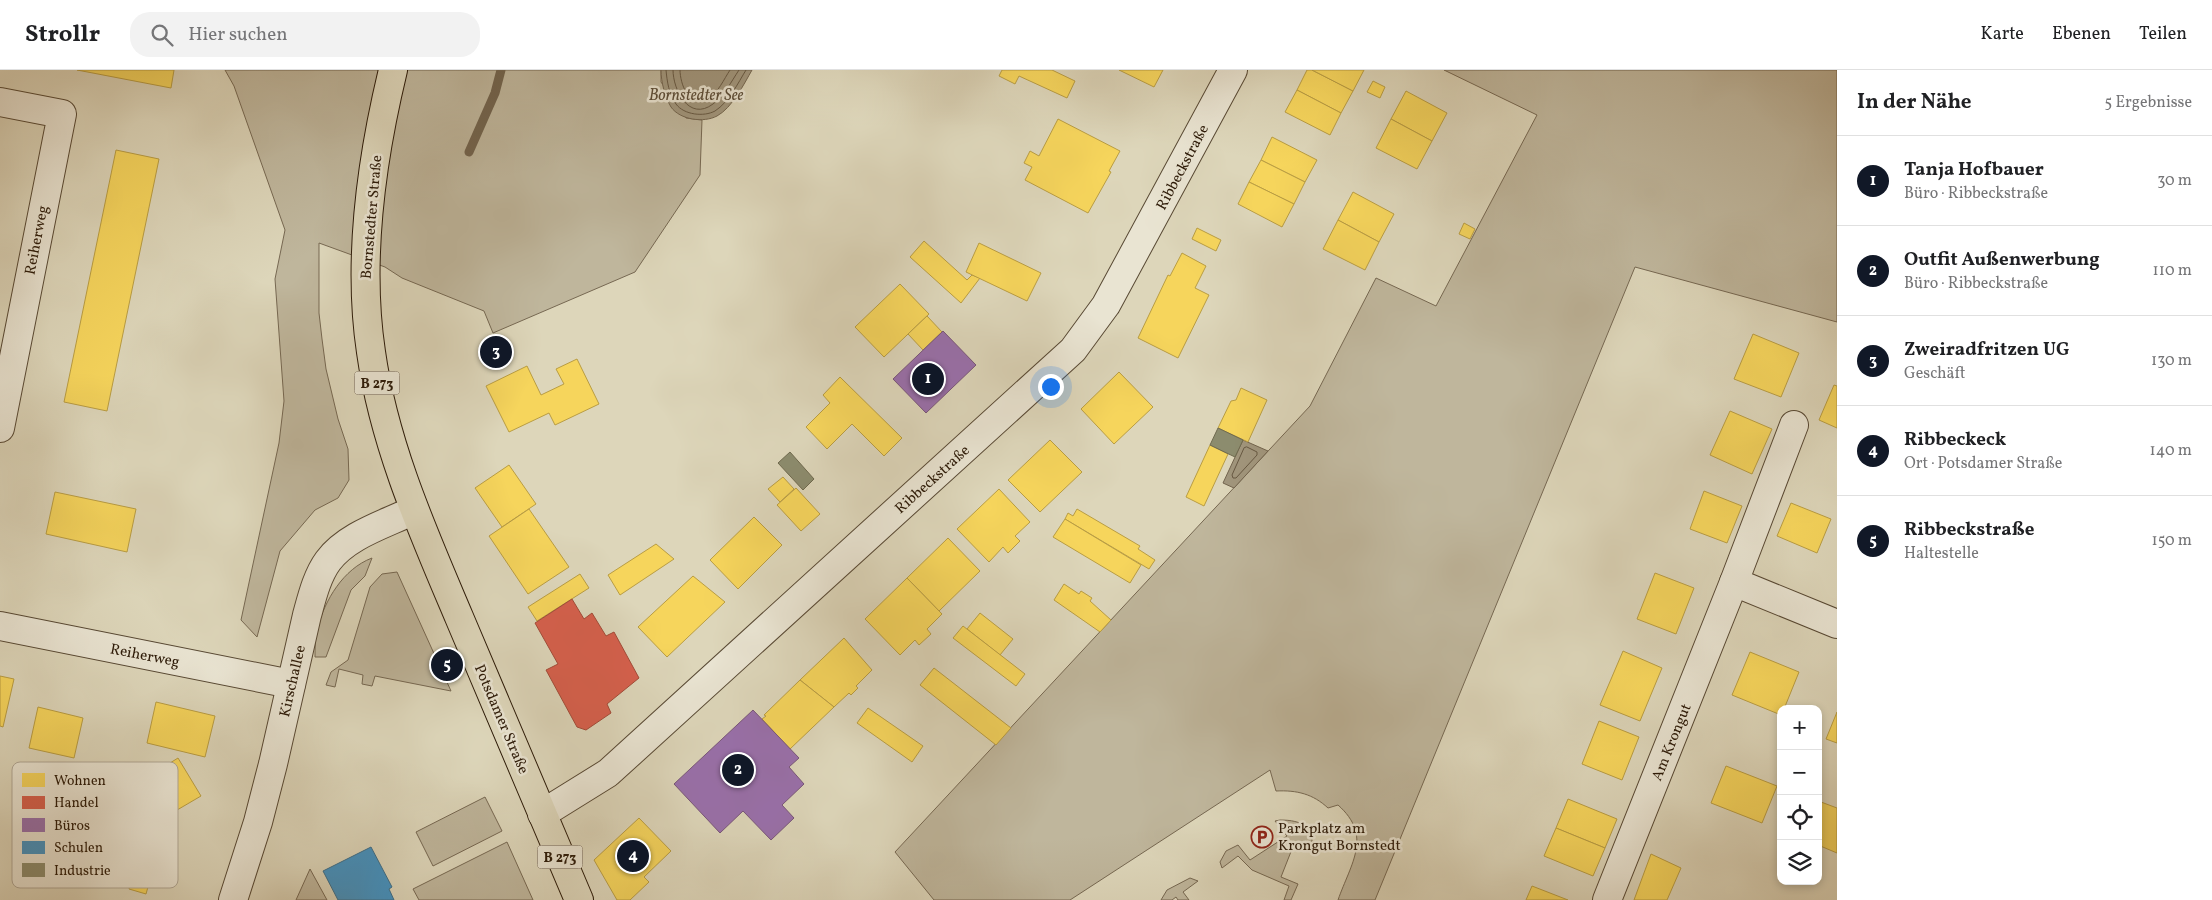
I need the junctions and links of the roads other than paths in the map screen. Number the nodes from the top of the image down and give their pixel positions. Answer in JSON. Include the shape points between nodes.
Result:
{"nodes":[{"id":1,"x":393,"y":70,"type":"edge"},
{"id":2,"x":1233,"y":70,"type":"edge"},
{"id":3,"x":0,"y":102,"type":"edge"},
{"id":4,"x":1794,"y":425,"type":"dead end"},
{"id":5,"x":0,"y":428,"type":"edge"},
{"id":6,"x":414,"y":510,"type":"junction"},
{"id":7,"x":1734,"y":582,"type":"junction"},
{"id":8,"x":1837,"y":624,"type":"edge"},
{"id":9,"x":0,"y":626,"type":"edge"},
{"id":10,"x":291,"y":684,"type":"junction"},
{"id":11,"x":542,"y":814,"type":"junction"},
{"id":12,"x":233,"y":900,"type":"edge"},
{"id":13,"x":579,"y":900,"type":"edge"},
{"id":14,"x":1607,"y":900,"type":"edge"}],
"edges":[{"from":1,"to":6,"type":"main road","name":"Bornstedter Straße","number":"B 273","via":[[375,162],[365,280],[371,353],[389,435]]},
{"from":2,"to":11,"type":"street","name":"Ribbeckstraße","via":[[1106,305],[1073,350],[608,773]]},
{"from":3,"to":5,"type":"street","name":"Reiherweg","via":[[62,114]]},
{"from":4,"to":7,"type":"street","name":"Am Krongut"},
{"from":6,"to":10,"type":"street","name":"Kirschallee","via":[[353,539],[327,561],[307,615]]},
{"from":6,"to":11,"type":"main road","name":"Potsdamer Straße","number":"B 273"},
{"from":7,"to":8,"type":"street"},
{"from":7,"to":14,"type":"street","name":"Am Krongut"},
{"from":9,"to":10,"type":"street","name":"Reiherweg"},
{"from":10,"to":12,"type":"street","name":"Kirschallee","via":[[258,822]]},
{"from":11,"to":13,"type":"main road","name":"Potsdamer Straße","number":"B 273"}]}
